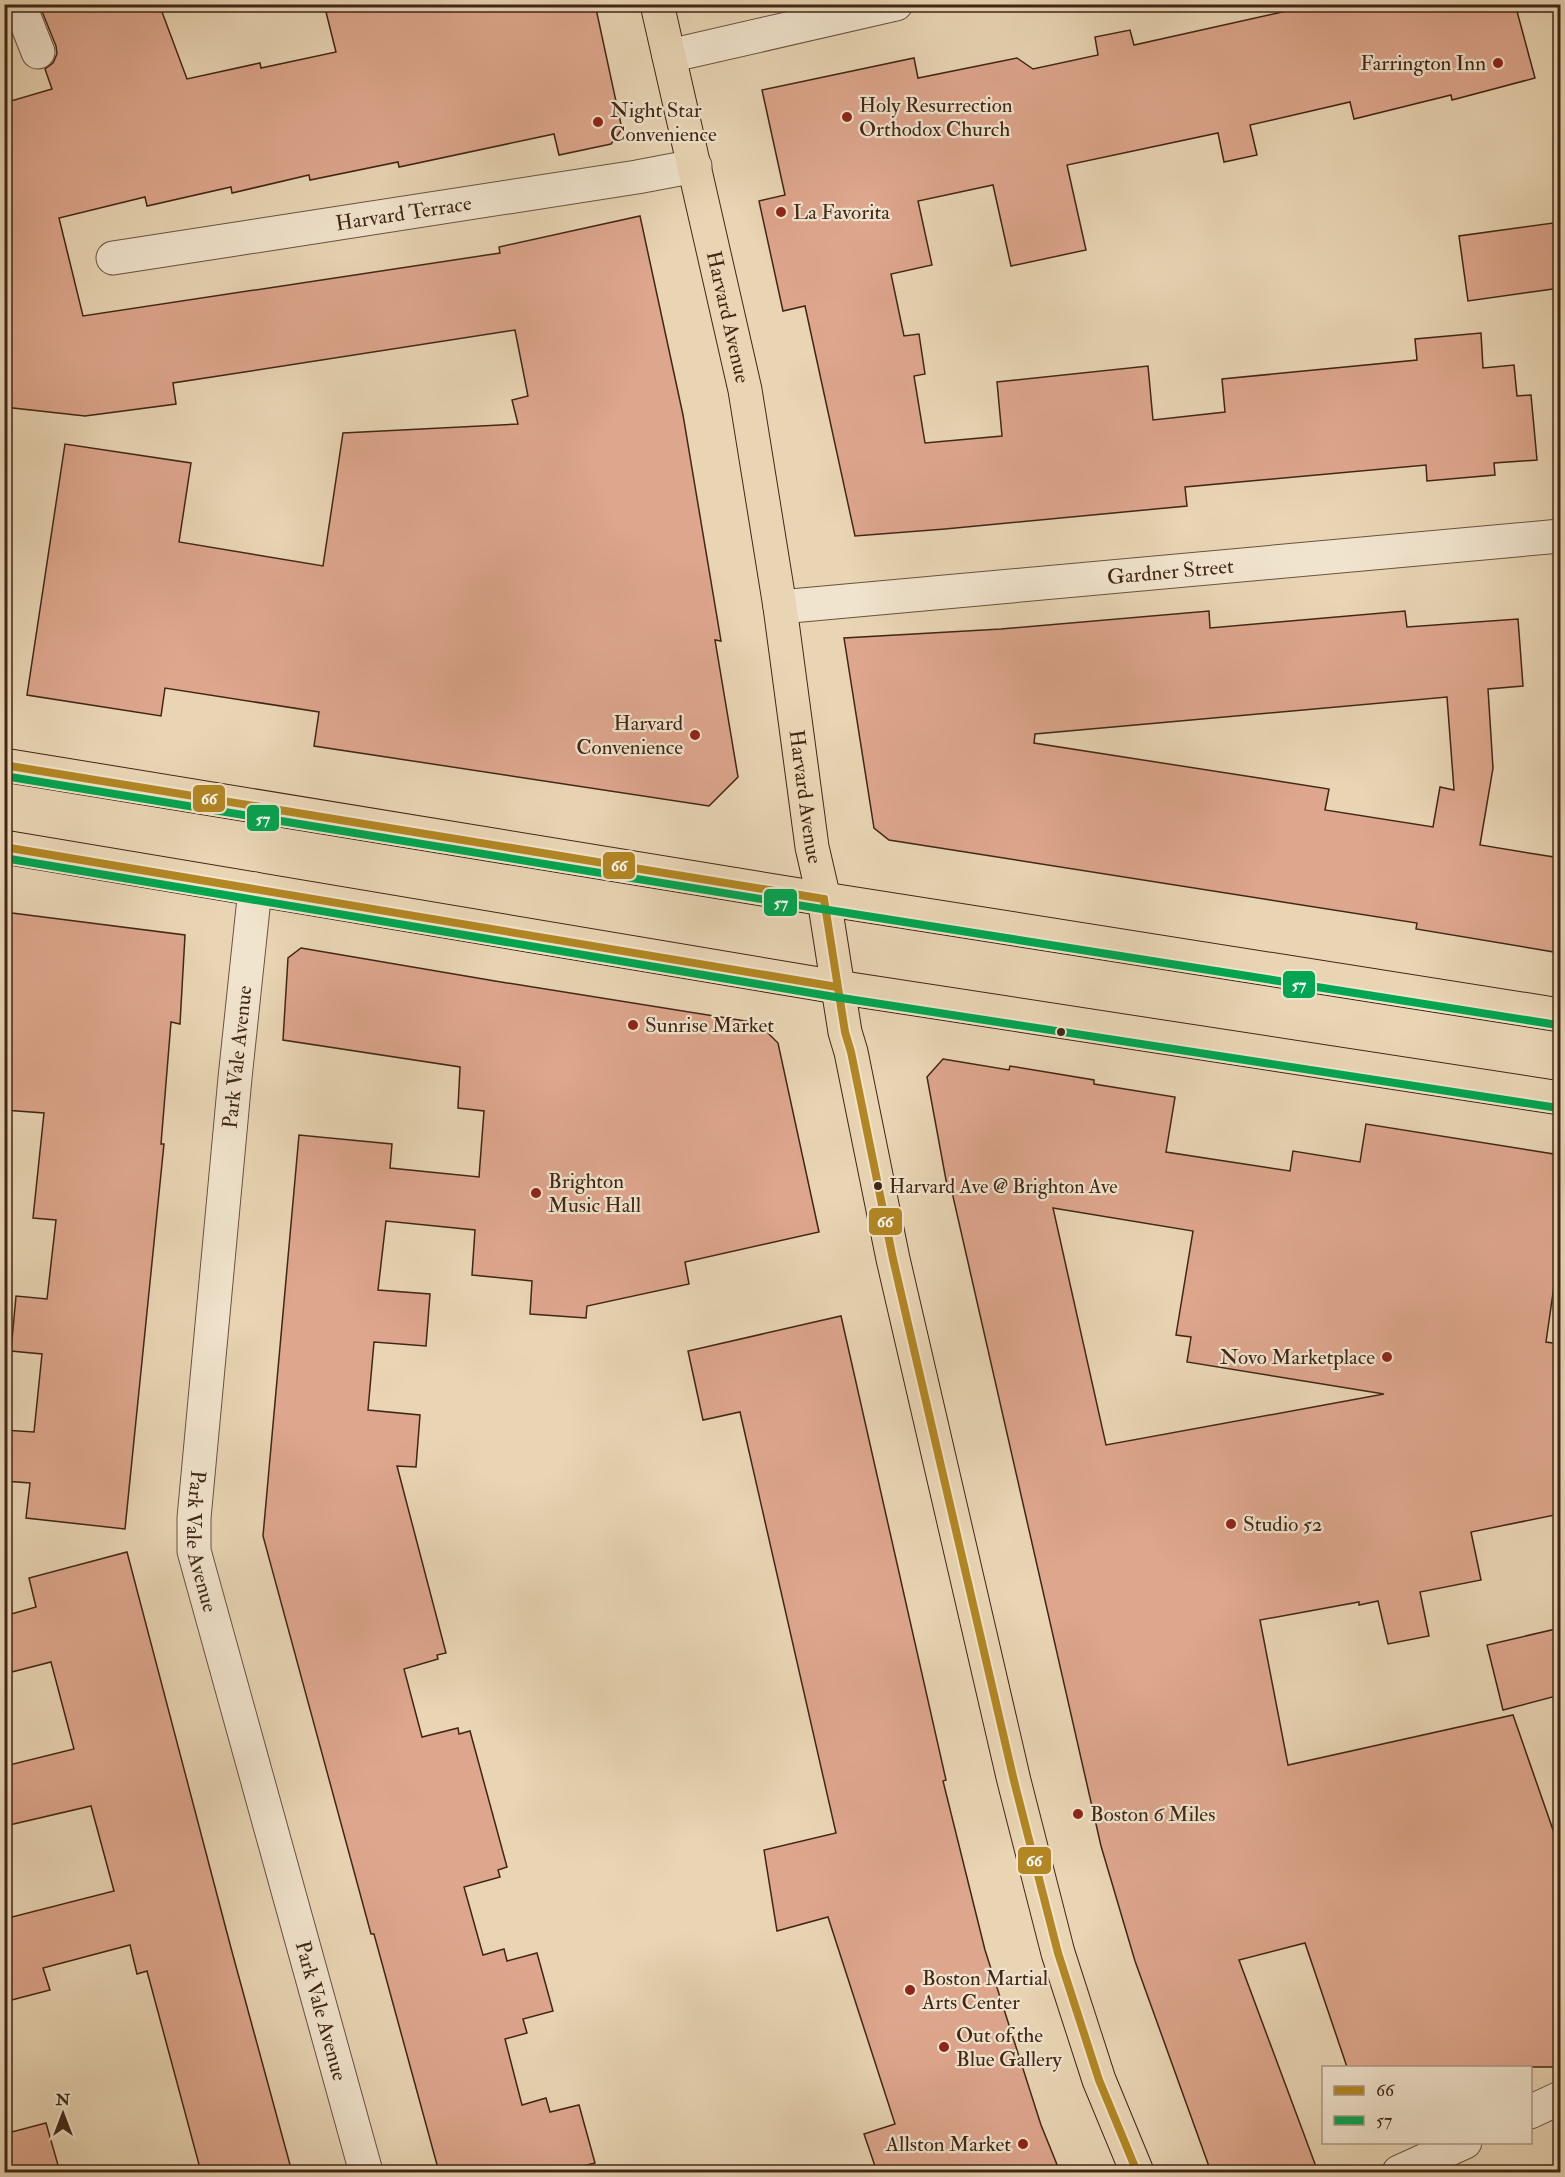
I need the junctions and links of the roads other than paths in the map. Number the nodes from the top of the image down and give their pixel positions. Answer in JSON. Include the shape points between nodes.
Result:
{"nodes":[{"id":1,"x":19,"y":4,"type":"edge"},
{"id":2,"x":657,"y":4,"type":"edge"},
{"id":3,"x":896,"y":4,"type":"edge"},
{"id":4,"x":38,"y":52,"type":"dead end"},
{"id":5,"x":669,"y":56,"type":"junction"},
{"id":6,"x":695,"y":166,"type":"junction"},
{"id":7,"x":113,"y":258,"type":"dead end"},
{"id":8,"x":1560,"y":536,"type":"edge"},
{"id":9,"x":780,"y":607,"type":"junction"},
{"id":10,"x":4,"y":765,"type":"edge"},
{"id":11,"x":4,"y":847,"type":"edge"},
{"id":12,"x":255,"y":889,"type":"junction"},
{"id":13,"x":824,"y":899,"type":"junction"},
{"id":14,"x":837,"y":987,"type":"junction"},
{"id":15,"x":1560,"y":1015,"type":"edge"},
{"id":16,"x":1560,"y":1098,"type":"edge"},
{"id":17,"x":1560,"y":2098,"type":"edge"},
{"id":18,"x":1532,"y":2111,"type":"edge"},
{"id":19,"x":1461,"y":2144,"type":"edge"},
{"id":20,"x":366,"y":2172,"type":"edge"},
{"id":21,"x":1137,"y":2172,"type":"edge"},
{"id":22,"x":1400,"y":2172,"type":"edge"}],
"edges":[{"from":1,"to":4,"type":"street"},
{"from":2,"to":5,"type":"main road","name":"Harvard Avenue"},
{"from":3,"to":5,"type":"street"},
{"from":5,"to":6,"type":"main road","name":"Harvard Avenue"},
{"from":6,"to":7,"type":"street","name":"Harvard Terrace"},
{"from":6,"to":9,"type":"main road","name":"Harvard Avenue","via":[[745,390]]},
{"from":8,"to":9,"type":"street","name":"Gardner Street"},
{"from":9,"to":13,"type":"main road","name":"Harvard Avenue","via":[[812,847]]},
{"from":10,"to":13,"type":"main road"},
{"from":11,"to":12,"type":"main road"},
{"from":12,"to":14,"type":"main road"},
{"from":12,"to":20,"type":"street","name":"Park Vale Avenue","via":[[194,1518],[194,1551]]},
{"from":13,"to":14,"type":"main road","name":"Harvard Avenue"},
{"from":13,"to":15,"type":"main road"},
{"from":14,"to":16,"type":"main road"},
{"from":14,"to":21,"type":"main road","name":"Harvard Avenue","via":[[893,1259],[1014,1781],[1058,1953],[1099,2079]]},
{"from":17,"to":18,"type":"street"},
{"from":19,"to":22,"type":"street"}]}
